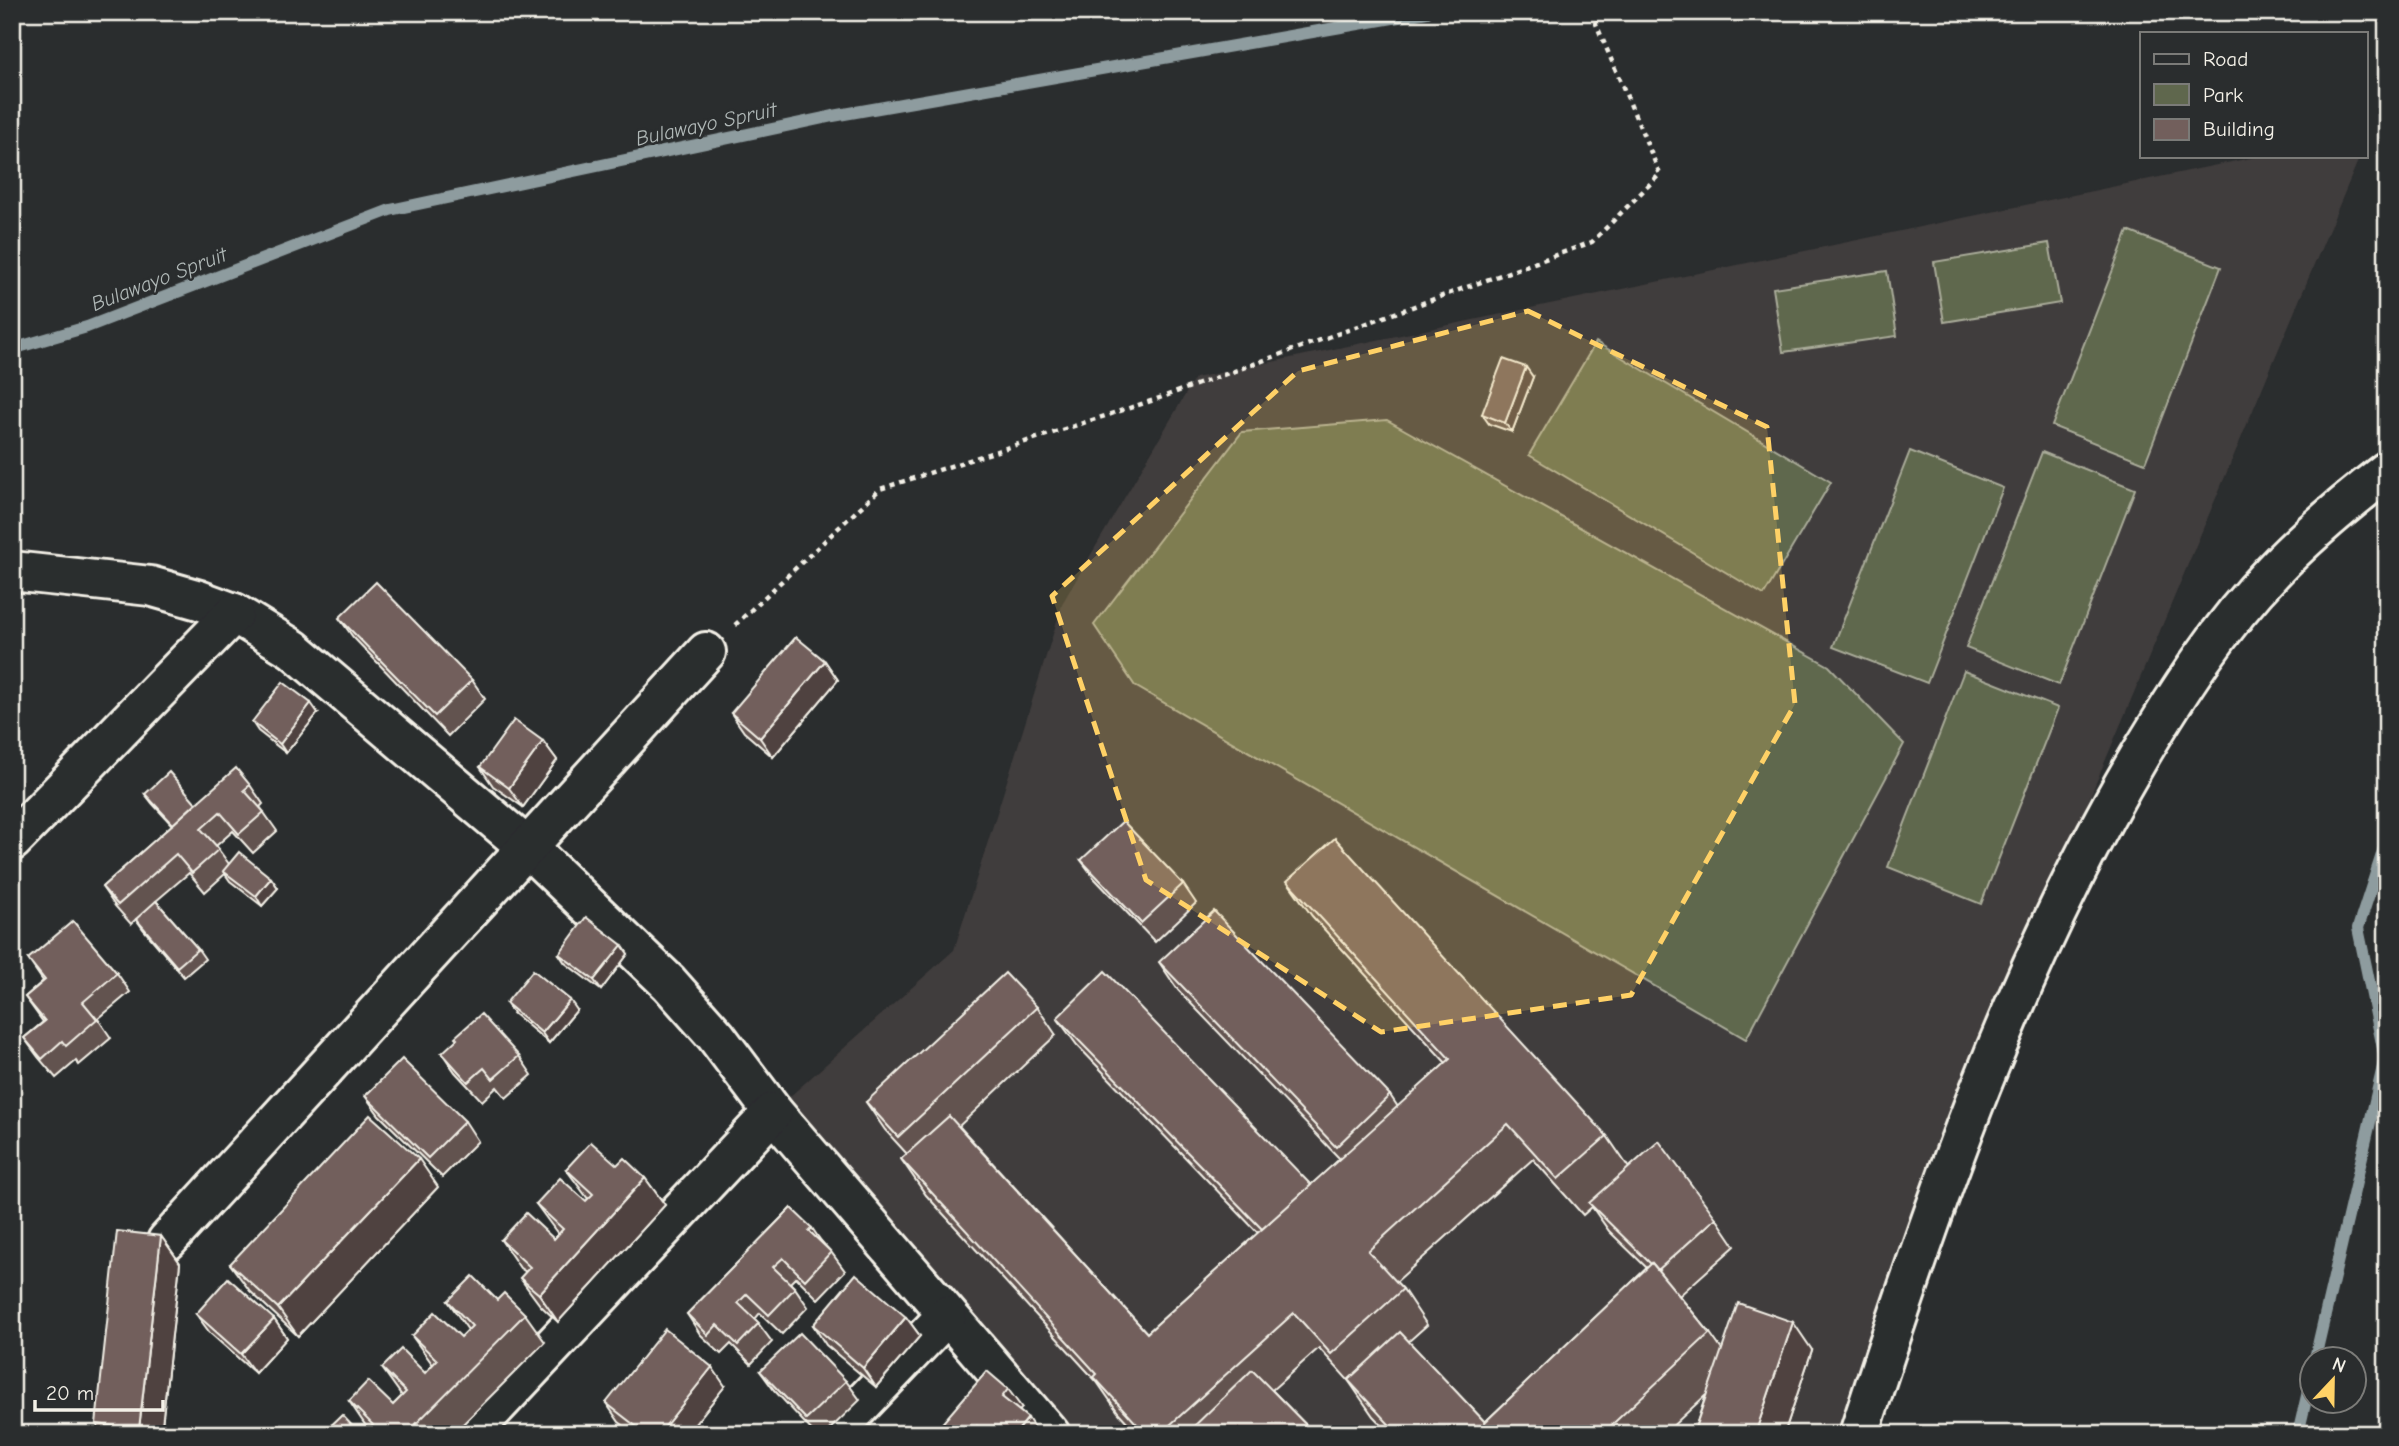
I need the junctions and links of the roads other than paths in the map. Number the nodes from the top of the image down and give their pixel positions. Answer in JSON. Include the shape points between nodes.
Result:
{"nodes":[{"id":1,"x":2387,"y":471,"type":"edge"},
{"id":2,"x":12,"y":571,"type":"edge"},
{"id":3,"x":234,"y":613,"type":"junction"},
{"id":4,"x":706,"y":652,"type":"road end"},
{"id":5,"x":12,"y":841,"type":"edge"},
{"id":6,"x":528,"y":848,"type":"junction"},
{"id":7,"x":773,"y":1112,"type":"junction"},
{"id":8,"x":167,"y":1241,"type":"dead end"},
{"id":9,"x":947,"y":1315,"type":"junction"},
{"id":10,"x":470,"y":1434,"type":"edge"},
{"id":11,"x":832,"y":1434,"type":"edge"},
{"id":12,"x":1050,"y":1434,"type":"edge"},
{"id":13,"x":1858,"y":1434,"type":"edge"}],
"edges":[{"from":1,"to":13,"type":"street","via":[[2340,507],[2273,571],[2231,620],[2175,698],[2102,820],[2036,956],[1983,1082],[1907,1284]]},
{"from":2,"to":3,"type":"street","via":[[150,586]]},
{"from":3,"to":5,"type":"street"},
{"from":3,"to":6,"type":"street","via":[[292,649]]},
{"from":4,"to":6,"type":"street"},
{"from":6,"to":7,"type":"street","via":[[669,983]]},
{"from":6,"to":8,"type":"street"},
{"from":7,"to":9,"type":"street"},
{"from":7,"to":10,"type":"street"},
{"from":9,"to":11,"type":"street"},
{"from":9,"to":12,"type":"street"}]}
